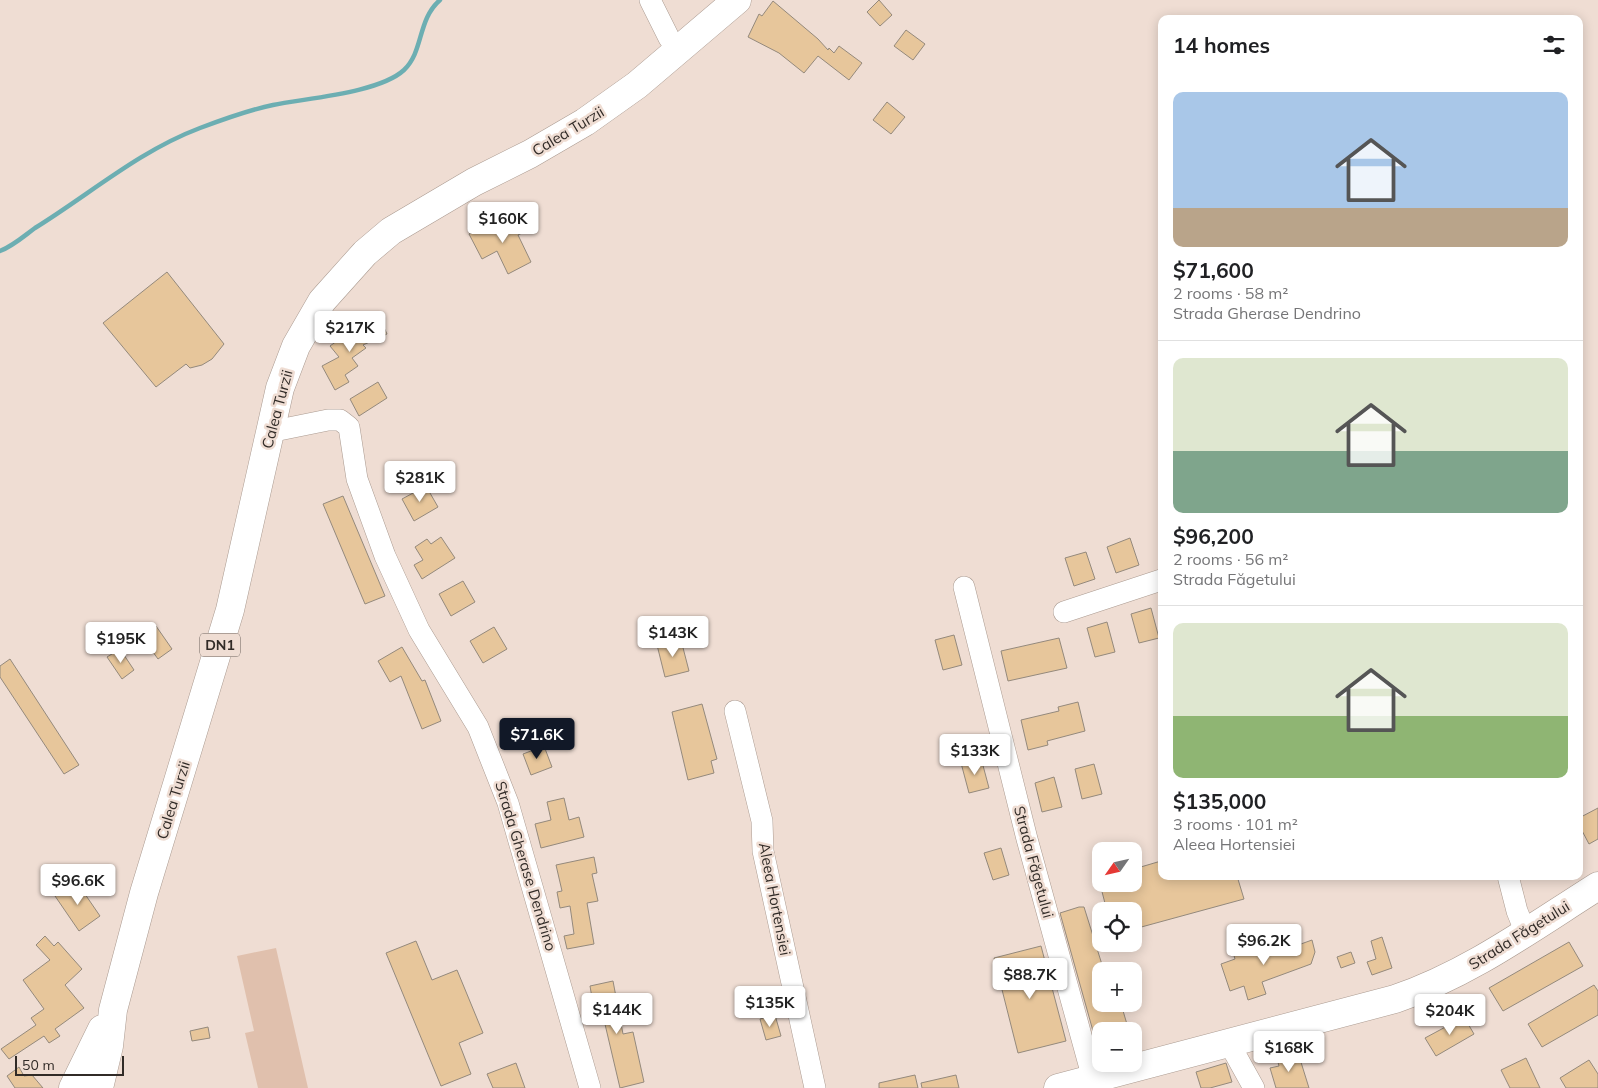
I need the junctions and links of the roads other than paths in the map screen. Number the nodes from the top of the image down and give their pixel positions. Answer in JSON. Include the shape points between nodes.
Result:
{"nodes":[{"id":1,"x":650,"y":0,"type":"edge"},
{"id":2,"x":733,"y":2,"type":"edge"},
{"id":3,"x":678,"y":50,"type":"junction"},
{"id":4,"x":270,"y":432,"type":"junction"},
{"id":5,"x":1158,"y":581,"type":"edge"},
{"id":6,"x":964,"y":587,"type":"dead end"},
{"id":7,"x":1064,"y":612,"type":"dead end"},
{"id":8,"x":735,"y":711,"type":"dead end"},
{"id":9,"x":1509,"y":880,"type":"edge"},
{"id":10,"x":1598,"y":886,"type":"edge"},
{"id":11,"x":1526,"y":931,"type":"junction"},
{"id":12,"x":113,"y":1010,"type":"junction"},
{"id":13,"x":1230,"y":1043,"type":"junction"},
{"id":14,"x":1093,"y":1078,"type":"junction"},
{"id":15,"x":73,"y":1088,"type":"edge"},
{"id":16,"x":99,"y":1088,"type":"edge"},
{"id":17,"x":590,"y":1088,"type":"edge"},
{"id":18,"x":815,"y":1088,"type":"edge"},
{"id":19,"x":1058,"y":1088,"type":"edge"},
{"id":20,"x":1254,"y":1088,"type":"edge"}],
"edges":[{"from":1,"to":3,"type":"street"},
{"from":2,"to":3,"type":"main road","name":"Calea Turzii","number":"DN1"},
{"from":3,"to":4,"type":"main road","name":"Calea Turzii","number":"DN1","via":[[638,85],[585,122],[420,212],[365,253],[322,301],[296,346],[280,388]]},
{"from":4,"to":12,"type":"main road","name":"Calea Turzii","number":"DN1","via":[[230,610],[144,894]]},
{"from":4,"to":17,"type":"street","name":"Strada Gherase Dendrino","via":[[328,420],[340,420],[349,427],[357,479],[385,556],[418,630],[478,727],[508,803]]},
{"from":5,"to":7,"type":"street"},
{"from":6,"to":14,"type":"street","name":"Strada Făgetului","via":[[1027,839]]},
{"from":8,"to":18,"type":"street","name":"Aleea Hortensiei","via":[[762,821],[764,851]]},
{"from":9,"to":11,"type":"street"},
{"from":10,"to":11,"type":"main road","name":"Strada Făgetului"},
{"from":11,"to":13,"type":"main road","name":"Strada Făgetului","via":[[1467,968],[1429,987]]},
{"from":12,"to":15,"type":"main road","name":"Calea Turzii","number":"DN1"},
{"from":12,"to":16,"type":"main road","name":"Calea Turzii","number":"DN1"},
{"from":13,"to":14,"type":"main road","name":"Strada Făgetului"},
{"from":13,"to":20,"type":"street"},
{"from":14,"to":19,"type":"main road","name":"Strada Făgetului"}]}
